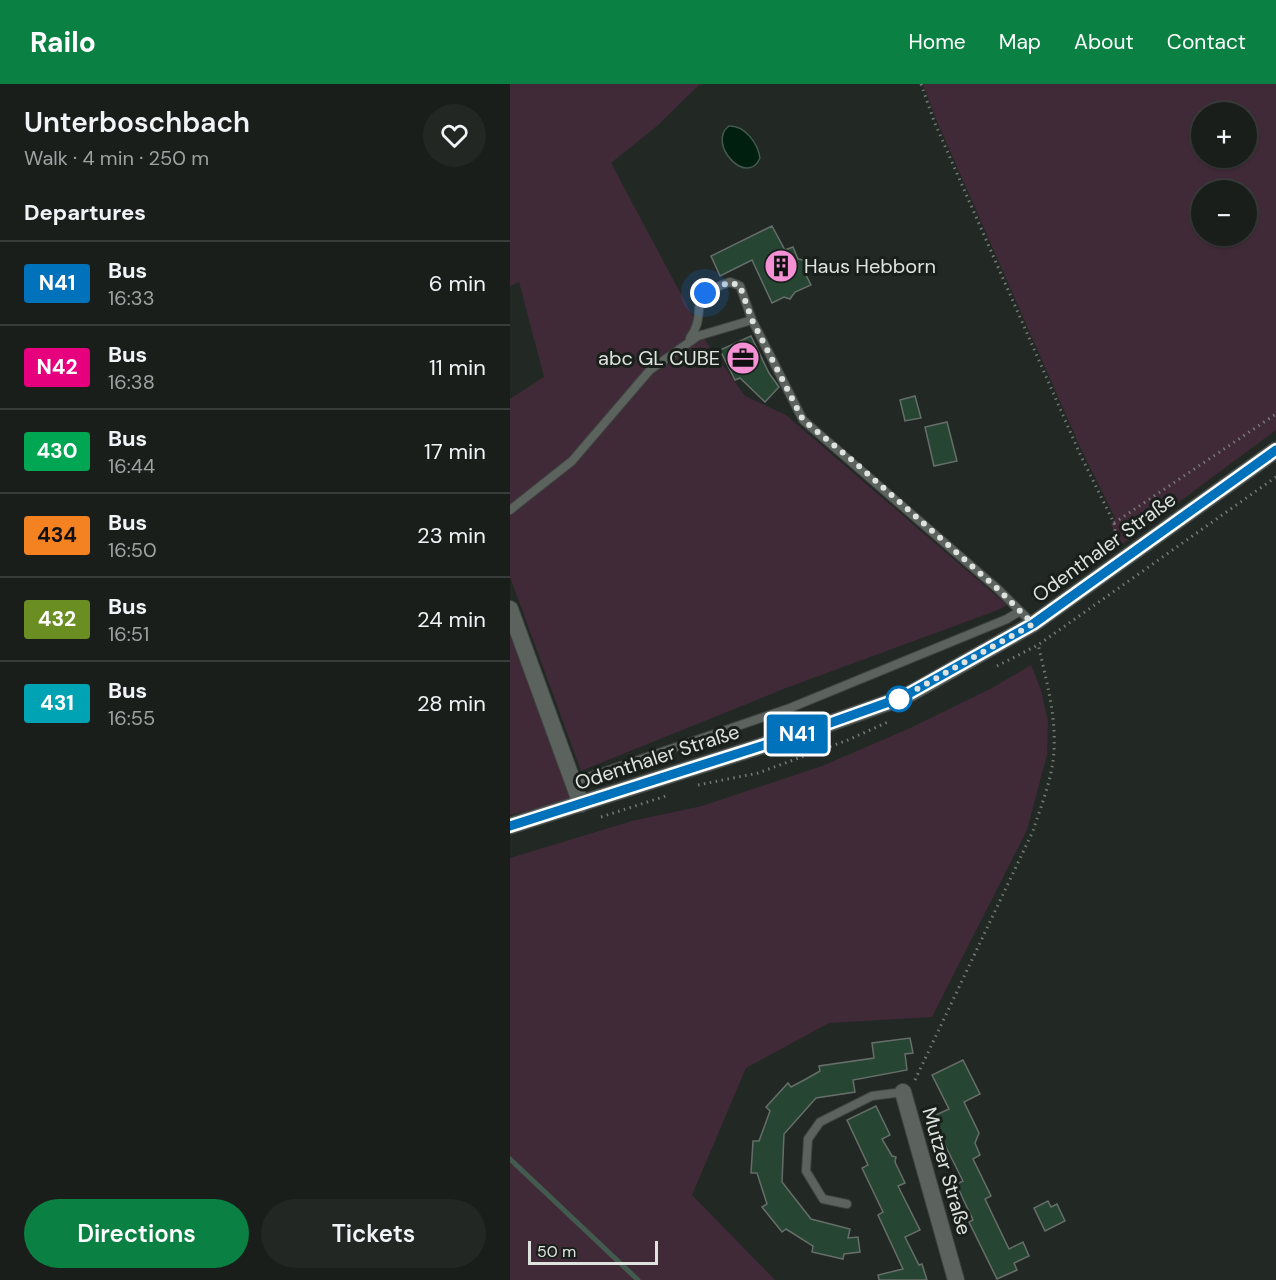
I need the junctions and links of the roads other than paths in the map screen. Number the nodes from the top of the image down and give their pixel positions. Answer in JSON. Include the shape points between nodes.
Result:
{"nodes":[{"id":1,"x":752,"y":320,"type":"junction"},
{"id":2,"x":687,"y":342,"type":"junction"},
{"id":3,"x":1276,"y":450,"type":"edge"},
{"id":4,"x":510,"y":510,"type":"edge"},
{"id":5,"x":510,"y":609,"type":"edge"},
{"id":6,"x":1020,"y":611,"type":"junction"},
{"id":7,"x":1033,"y":624,"type":"junction"},
{"id":8,"x":574,"y":782,"type":"junction"},
{"id":9,"x":582,"y":804,"type":"junction"},
{"id":10,"x":510,"y":826,"type":"edge"},
{"id":11,"x":903,"y":1092,"type":"joint"},
{"id":12,"x":847,"y":1204,"type":"dead end"},
{"id":13,"x":956,"y":1280,"type":"edge"}],
"edges":[{"from":1,"to":2,"type":"lane"},
{"from":1,"to":2,"type":"lane","via":[[740,286],[730,282],[718,286],[705,293],[700,302],[695,332]]},
{"from":1,"to":6,"type":"lane","via":[[803,420]]},
{"from":2,"to":4,"type":"lane","via":[[650,370],[572,461]]},
{"from":3,"to":7,"type":"main road","name":"Odenthaler Straße"},
{"from":5,"to":8,"type":"main road"},
{"from":6,"to":7,"type":"lane"},
{"from":6,"to":8,"type":"lane","via":[[790,708]]},
{"from":7,"to":9,"type":"main road","name":"Odenthaler Straße","via":[[903,697]]},
{"from":8,"to":9,"type":"main road"},
{"from":9,"to":10,"type":"main road","name":"Odenthaler Straße"},
{"from":11,"to":12,"type":"lane","name":"Mutzer Straße","via":[[872,1096],[820,1122],[808,1139],[806,1172],[823,1199]]},
{"from":11,"to":13,"type":"main road","name":"Mutzer Straße"}]}
